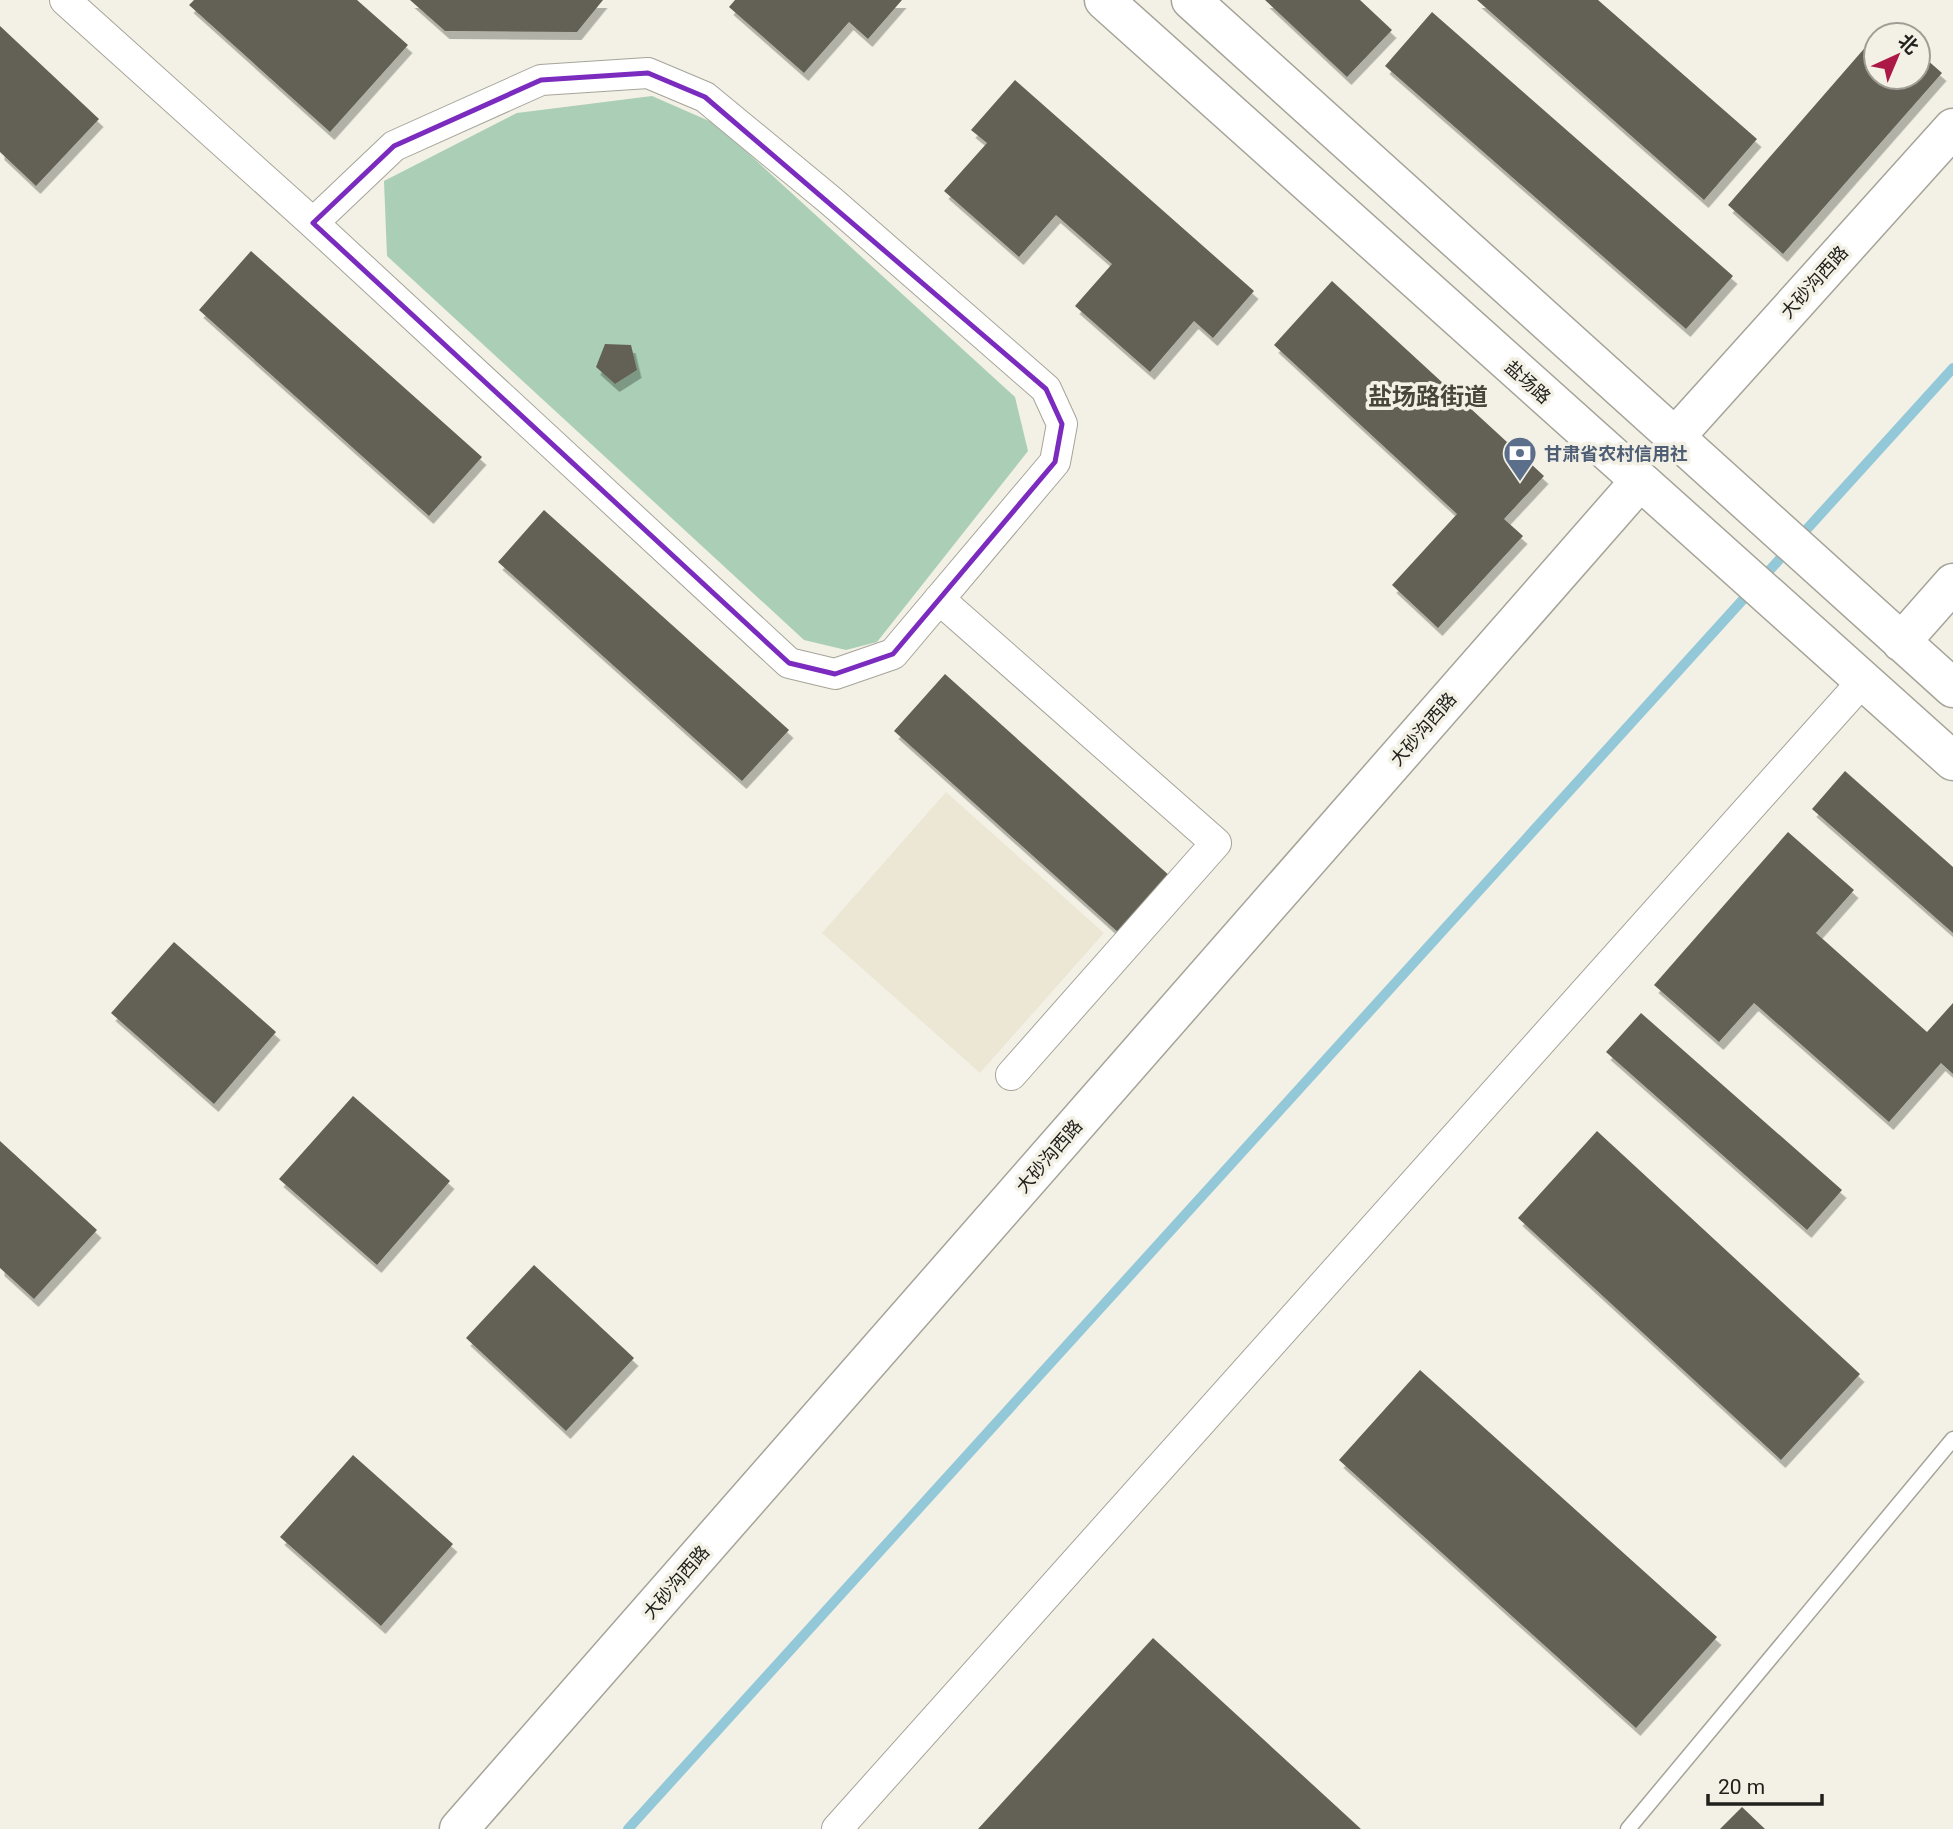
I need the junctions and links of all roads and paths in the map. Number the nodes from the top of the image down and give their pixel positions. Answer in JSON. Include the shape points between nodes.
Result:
{"nodes":[{"id":1,"x":65,"y":0,"type":"edge"},
{"id":2,"x":1104,"y":0,"type":"edge"},
{"id":3,"x":1191,"y":0,"type":"edge"},
{"id":4,"x":1953,"y":128,"type":"edge"},
{"id":5,"x":313,"y":223,"type":"junction"},
{"id":6,"x":1675,"y":437,"type":"junction"},
{"id":7,"x":1639,"y":482,"type":"junction"},
{"id":8,"x":1953,"y":583,"type":"edge"},
{"id":9,"x":939,"y":599,"type":"junction"},
{"id":10,"x":1901,"y":642,"type":"junction"},
{"id":11,"x":1862,"y":682,"type":"junction"},
{"id":12,"x":1953,"y":688,"type":"edge"},
{"id":13,"x":1953,"y":761,"type":"edge"},
{"id":14,"x":1011,"y":1075,"type":"dead end"},
{"id":15,"x":1953,"y":1439,"type":"edge"},
{"id":16,"x":459,"y":1829,"type":"edge"},
{"id":17,"x":837,"y":1829,"type":"edge"},
{"id":18,"x":1628,"y":1829,"type":"edge"}],
"edges":[{"from":1,"to":5,"type":"street"},
{"from":2,"to":7,"type":"street","name":"盐场路"},
{"from":3,"to":6,"type":"street"},
{"from":4,"to":6,"type":"street","name":"大砂沟西路"},
{"from":5,"to":9,"type":"street","via":[[789,663],[835,674],[893,653]]},
{"from":5,"to":9,"type":"street","via":[[394,146],[541,80],[648,73],[705,97],[1046,389],[1062,424],[1055,462]]},
{"from":6,"to":10,"type":"street"},
{"from":7,"to":11,"type":"street","name":"盐场路"},
{"from":7,"to":16,"type":"street","name":"大砂沟西路"},
{"from":8,"to":10,"type":"street"},
{"from":9,"to":14,"type":"street","via":[[1216,843]]},
{"from":10,"to":12,"type":"street"},
{"from":11,"to":13,"type":"street","name":"盐场路"},
{"from":11,"to":17,"type":"street"},
{"from":15,"to":18,"type":"lane"}]}
